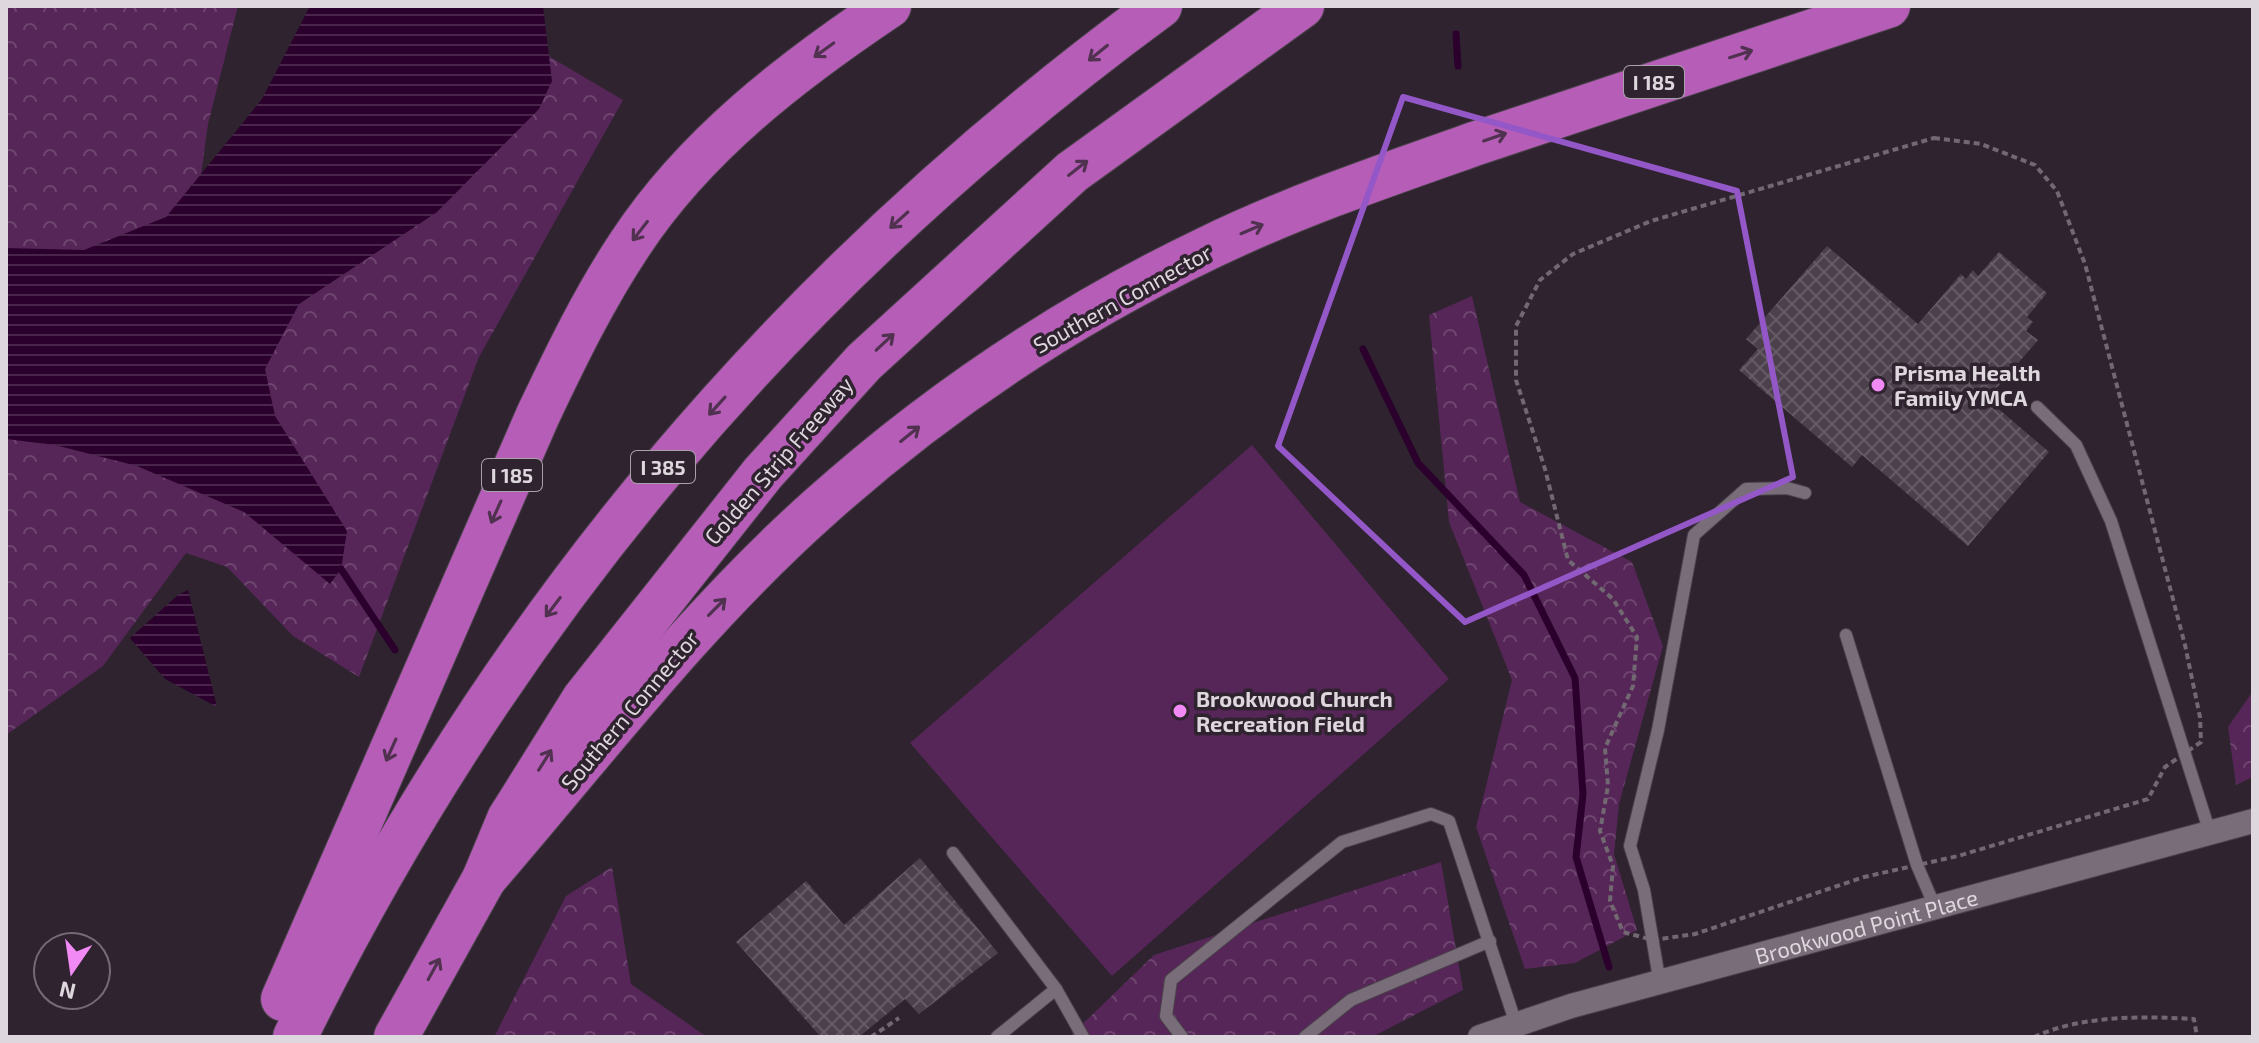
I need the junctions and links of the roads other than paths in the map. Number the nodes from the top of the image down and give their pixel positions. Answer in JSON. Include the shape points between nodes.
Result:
{"nodes":[{"id":1,"x":889,"y":6,"type":"edge"},
{"id":2,"x":1160,"y":6,"type":"edge"},
{"id":3,"x":1302,"y":6,"type":"edge"},
{"id":4,"x":1888,"y":6,"type":"edge"},
{"id":5,"x":2037,"y":407,"type":"dead end"},
{"id":6,"x":1805,"y":493,"type":"dead end"},
{"id":7,"x":1846,"y":635,"type":"dead end"},
{"id":8,"x":2253,"y":821,"type":"edge"},
{"id":9,"x":2210,"y":833,"type":"junction"},
{"id":10,"x":953,"y":853,"type":"dead end"},
{"id":11,"x":484,"y":879,"type":"junction"},
{"id":12,"x":1935,"y":907,"type":"junction"},
{"id":13,"x":1490,"y":941,"type":"junction"},
{"id":14,"x":1660,"y":984,"type":"junction"},
{"id":15,"x":1056,"y":989,"type":"junction"},
{"id":16,"x":1516,"y":1024,"type":"junction"},
{"id":17,"x":268,"y":1037,"type":"edge"},
{"id":18,"x":295,"y":1037,"type":"edge"},
{"id":19,"x":396,"y":1037,"type":"edge"},
{"id":20,"x":997,"y":1037,"type":"edge"},
{"id":21,"x":1083,"y":1037,"type":"edge"},
{"id":22,"x":1182,"y":1037,"type":"edge"},
{"id":23,"x":1305,"y":1037,"type":"edge"},
{"id":24,"x":1480,"y":1037,"type":"edge"}],
"edges":[{"from":1,"to":17,"type":"highway","number":"I 185","one_way":true,"via":[[794,73],[684,175],[632,241],[584,320]]},
{"from":2,"to":18,"type":"highway","number":"I 385","one_way":true,"via":[[976,152],[875,242],[761,356],[665,465],[553,607],[452,752],[367,897]]},
{"from":11,"to":3,"type":"highway","name":"Golden Strip Freeway","one_way":true,"via":[[509,819],[584,699],[763,473],[864,362],[1072,172]]},
{"from":11,"to":4,"type":"highway","name":"Southern Connector","number":"I 185","one_way":true,"via":[[704,621],[819,507],[943,407],[1072,321],[1208,248],[1346,189]]},
{"from":5,"to":9,"type":"lane","via":[[2076,445],[2111,521]]},
{"from":6,"to":14,"type":"lane","via":[[1746,489],[1694,535],[1658,730],[1630,846],[1644,890]]},
{"from":7,"to":12,"type":"lane","via":[[1917,865]]},
{"from":8,"to":9,"type":"street","name":"Brookwood Point Place"},
{"from":9,"to":12,"type":"street","name":"Brookwood Point Place"},
{"from":10,"to":15,"type":"lane"},
{"from":19,"to":11,"type":"highway","name":"Golden Strip Freeway","one_way":true},
{"from":12,"to":14,"type":"street","name":"Brookwood Point Place"},
{"from":13,"to":16,"type":"lane"},
{"from":13,"to":22,"type":"lane","via":[[1449,821],[1431,814],[1372,831],[1342,842],[1171,980],[1166,1016]]},
{"from":13,"to":23,"type":"lane","via":[[1351,1000]]},
{"from":14,"to":16,"type":"street","name":"Brookwood Point Place"},
{"from":15,"to":20,"type":"lane"},
{"from":15,"to":21,"type":"lane"},
{"from":16,"to":24,"type":"street","name":"Brookwood Point Place"}]}
